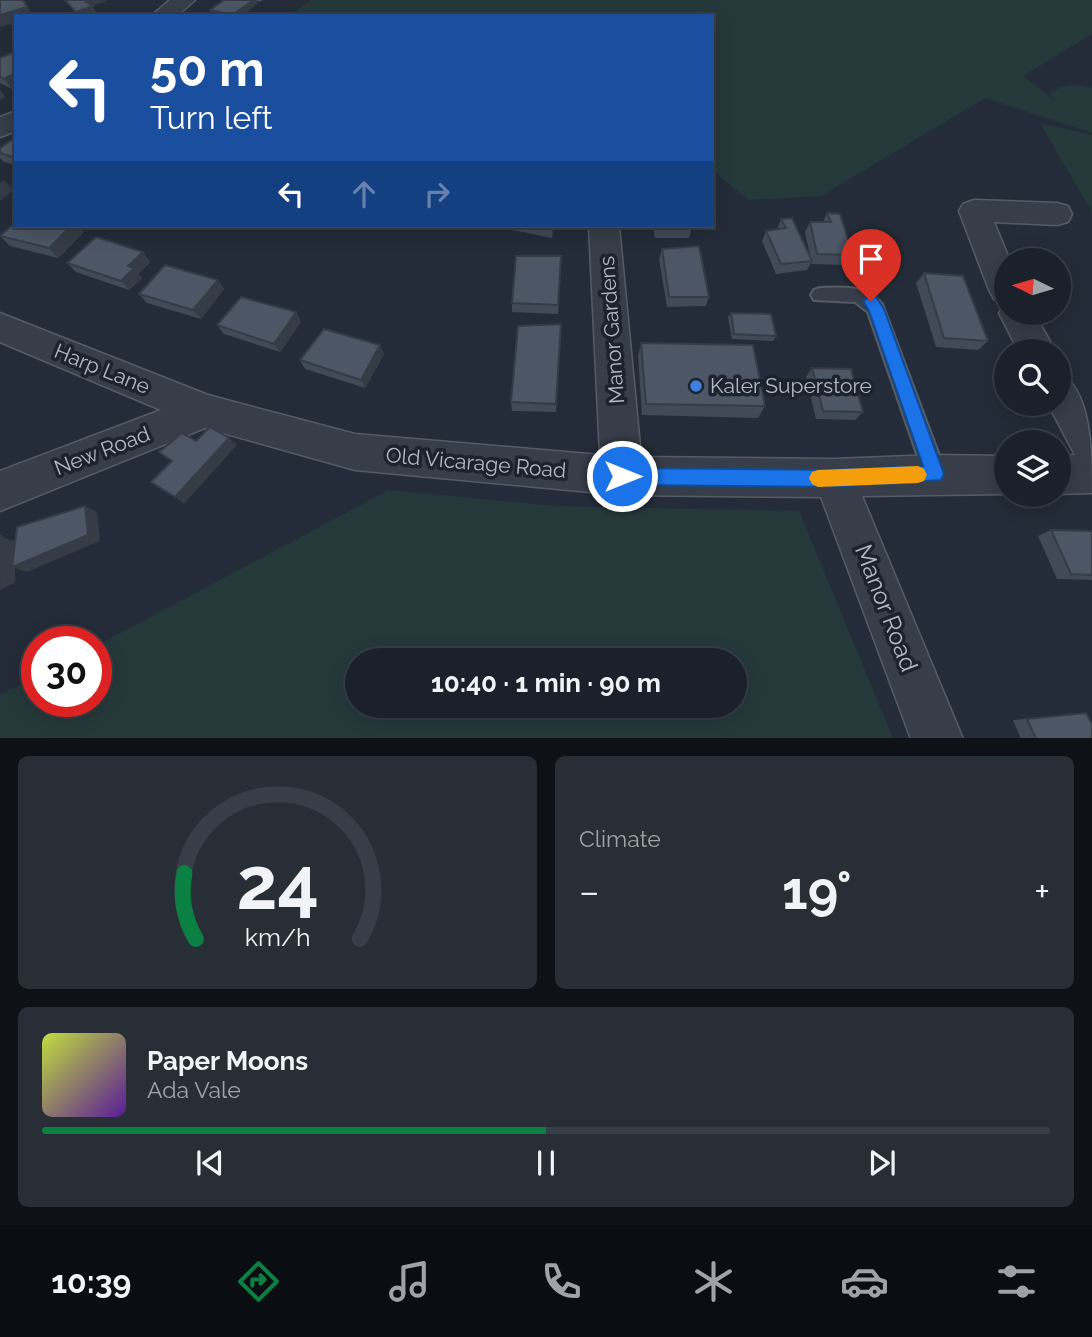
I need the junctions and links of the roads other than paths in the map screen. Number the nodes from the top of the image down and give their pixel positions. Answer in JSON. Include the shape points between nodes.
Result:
{"nodes":[{"id":1,"x":184,"y":0,"type":"edge"},
{"id":2,"x":165,"y":14,"type":"edge"},
{"id":3,"x":1057,"y":215,"type":"dead end"},
{"id":4,"x":604,"y":228,"type":"edge"},
{"id":5,"x":994,"y":260,"type":"edge"},
{"id":6,"x":820,"y":295,"type":"dead end"},
{"id":7,"x":0,"y":327,"type":"edge"},
{"id":8,"x":1071,"y":410,"type":"edge"},
{"id":9,"x":204,"y":411,"type":"junction"},
{"id":10,"x":1092,"y":447,"type":"edge"},
{"id":11,"x":935,"y":474,"type":"junction"},
{"id":12,"x":1092,"y":474,"type":"edge"},
{"id":13,"x":994,"y":475,"type":"edge"},
{"id":14,"x":1071,"y":475,"type":"edge"},
{"id":15,"x":622,"y":476,"type":"junction"},
{"id":16,"x":834,"y":478,"type":"junction"},
{"id":17,"x":0,"y":491,"type":"edge"},
{"id":18,"x":937,"y":738,"type":"edge"}],
"edges":[{"from":1,"to":2,"type":"street"},
{"from":3,"to":5,"type":"street","via":[[974,211]]},
{"from":4,"to":15,"type":"street","name":"Manor Gardens"},
{"from":6,"to":11,"type":"lane","via":[[860,296],[871,301]]},
{"from":7,"to":9,"type":"street","name":"Harp Lane"},
{"from":8,"to":10,"type":"street"},
{"from":9,"to":15,"type":"street","name":"Old Vicarage Road","via":[[355,452]]},
{"from":9,"to":17,"type":"street","name":"New Road"},
{"from":11,"to":13,"type":"street","name":"Old Vicarage Road"},
{"from":11,"to":16,"type":"street","name":"Old Vicarage Road"},
{"from":12,"to":14,"type":"street"},
{"from":15,"to":16,"type":"street","name":"Old Vicarage Road"},
{"from":16,"to":18,"type":"street","name":"Manor Road"}]}
